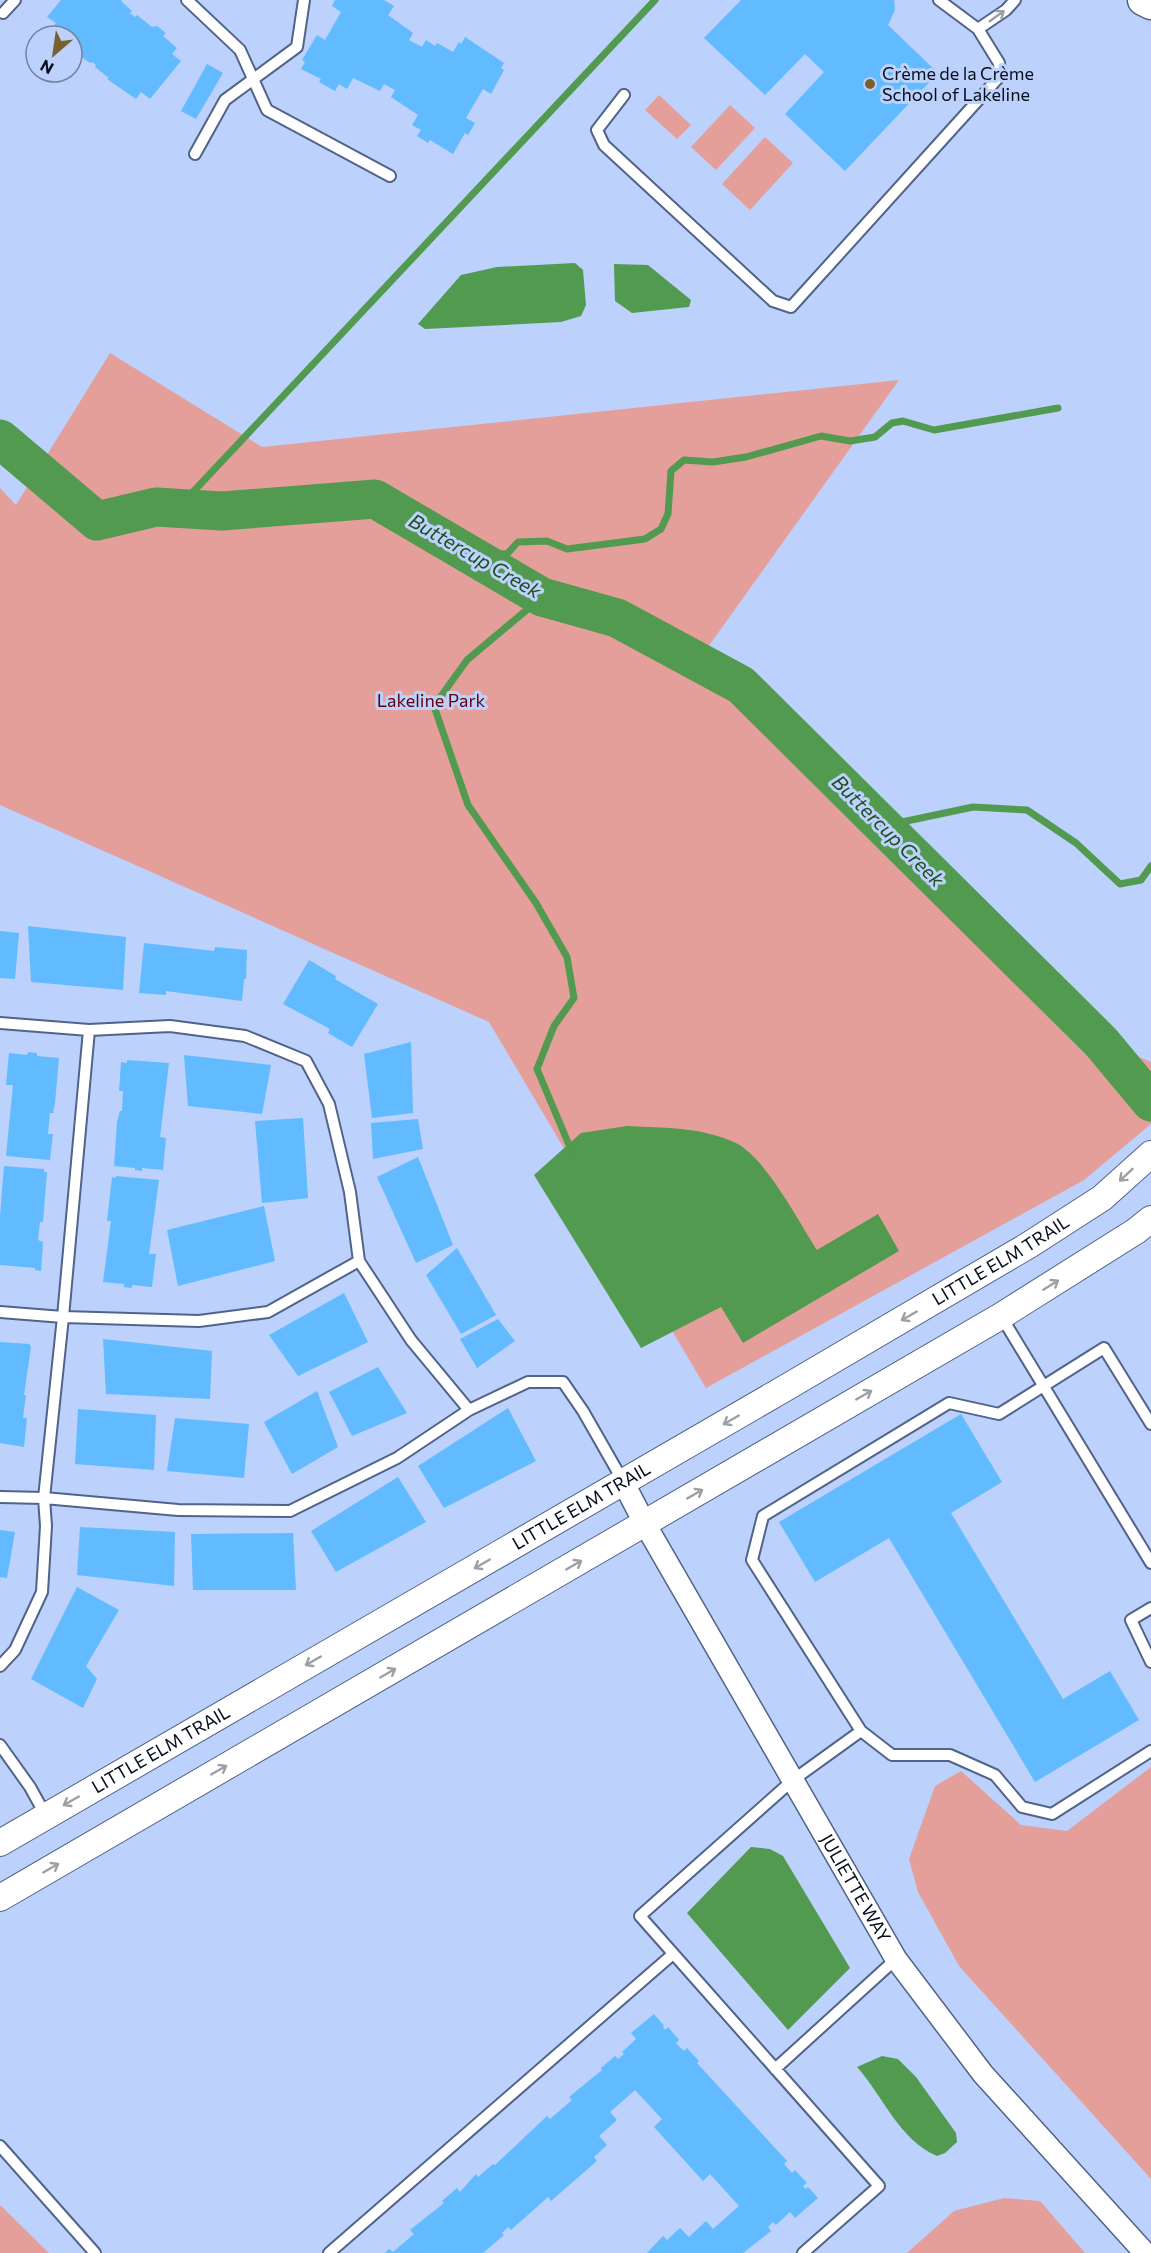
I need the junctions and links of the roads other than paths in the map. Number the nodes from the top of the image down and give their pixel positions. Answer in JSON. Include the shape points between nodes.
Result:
{"nodes":[{"id":1,"x":15,"y":0,"type":"edge"},
{"id":2,"x":188,"y":0,"type":"edge"},
{"id":3,"x":304,"y":0,"type":"edge"},
{"id":4,"x":1015,"y":0,"type":"edge"},
{"id":5,"x":1143,"y":0,"type":"edge"},
{"id":6,"x":942,"y":1,"type":"edge"},
{"id":7,"x":1151,"y":4,"type":"edge"},
{"id":8,"x":3,"y":14,"type":"dead end"},
{"id":9,"x":978,"y":30,"type":"junction"},
{"id":10,"x":252,"y":80,"type":"junction"},
{"id":11,"x":624,"y":95,"type":"dead end"},
{"id":12,"x":195,"y":154,"type":"dead end"},
{"id":13,"x":390,"y":176,"type":"dead end"},
{"id":14,"x":0,"y":1023,"type":"edge"},
{"id":15,"x":89,"y":1030,"type":"junction"},
{"id":16,"x":1151,"y":1154,"type":"edge"},
{"id":17,"x":1151,"y":1219,"type":"edge"},
{"id":18,"x":359,"y":1261,"type":"junction"},
{"id":19,"x":0,"y":1312,"type":"edge"},
{"id":20,"x":1001,"y":1316,"type":"junction"},
{"id":21,"x":63,"y":1317,"type":"junction"},
{"id":22,"x":1043,"y":1386,"type":"junction"},
{"id":23,"x":469,"y":1410,"type":"junction"},
{"id":24,"x":1151,"y":1424,"type":"edge"},
{"id":25,"x":623,"y":1482,"type":"junction"},
{"id":26,"x":0,"y":1497,"type":"edge"},
{"id":27,"x":44,"y":1498,"type":"junction"},
{"id":28,"x":645,"y":1524,"type":"junction"},
{"id":29,"x":1151,"y":1563,"type":"edge"},
{"id":30,"x":1151,"y":1608,"type":"edge"},
{"id":31,"x":1151,"y":1662,"type":"edge"},
{"id":32,"x":0,"y":1666,"type":"edge"},
{"id":33,"x":861,"y":1731,"type":"junction"},
{"id":34,"x":0,"y":1745,"type":"edge"},
{"id":35,"x":1151,"y":1751,"type":"edge"},
{"id":36,"x":793,"y":1780,"type":"junction"},
{"id":37,"x":46,"y":1816,"type":"junction"},
{"id":38,"x":0,"y":1843,"type":"edge"},
{"id":39,"x":0,"y":1898,"type":"edge"},
{"id":40,"x":673,"y":1954,"type":"junction"},
{"id":41,"x":896,"y":1959,"type":"junction"},
{"id":42,"x":775,"y":2069,"type":"junction"},
{"id":43,"x":0,"y":2146,"type":"edge"},
{"id":44,"x":94,"y":2253,"type":"edge"},
{"id":45,"x":330,"y":2253,"type":"edge"},
{"id":46,"x":803,"y":2253,"type":"edge"},
{"id":47,"x":1144,"y":2253,"type":"edge"}],
"edges":[{"from":1,"to":8,"type":"lane"},
{"from":2,"to":10,"type":"lane","via":[[240,50]]},
{"from":3,"to":10,"type":"lane","via":[[297,47]]},
{"from":9,"to":4,"type":"lane","one_way":true},
{"from":5,"to":7,"type":"main road"},
{"from":6,"to":9,"type":"lane"},
{"from":9,"to":11,"type":"lane","via":[[999,63],[1000,76],[791,307],[773,301],[604,145],[597,130]]},
{"from":10,"to":12,"type":"lane","via":[[225,100]]},
{"from":10,"to":13,"type":"lane","via":[[267,110]]},
{"from":14,"to":15,"type":"lane"},
{"from":15,"to":18,"type":"lane","via":[[170,1026],[245,1036],[306,1061],[329,1104],[350,1192]]},
{"from":15,"to":21,"type":"lane"},
{"from":16,"to":25,"type":"street","name":"LITTLE ELM TRAIL","one_way":true,"via":[[1102,1198],[1029,1245]]},
{"from":20,"to":17,"type":"street","one_way":true},
{"from":18,"to":21,"type":"lane","via":[[268,1312],[199,1321]]},
{"from":18,"to":23,"type":"lane","via":[[411,1340]]},
{"from":19,"to":21,"type":"lane"},
{"from":20,"to":22,"type":"lane"},
{"from":28,"to":20,"type":"street","one_way":true},
{"from":21,"to":27,"type":"lane"},
{"from":22,"to":24,"type":"lane","via":[[1104,1348]]},
{"from":22,"to":29,"type":"lane"},
{"from":22,"to":33,"type":"lane","via":[[999,1414],[950,1403],[763,1516],[752,1560]]},
{"from":23,"to":25,"type":"lane","via":[[528,1382],[563,1382]]},
{"from":23,"to":27,"type":"lane","via":[[397,1458],[290,1511],[178,1510]]},
{"from":25,"to":28,"type":"street","name":"JULIETTE WAY"},
{"from":25,"to":37,"type":"street","name":"LITTLE ELM TRAIL","one_way":true},
{"from":26,"to":27,"type":"lane"},
{"from":27,"to":32,"type":"lane","via":[[42,1592],[15,1650]]},
{"from":28,"to":36,"type":"street","name":"JULIETTE WAY"},
{"from":39,"to":28,"type":"street","one_way":true},
{"from":30,"to":31,"type":"lane","via":[[1131,1620]]},
{"from":33,"to":35,"type":"lane","via":[[892,1755],[950,1755],[995,1775],[1022,1807],[1052,1814]]},
{"from":33,"to":36,"type":"lane"},
{"from":34,"to":37,"type":"lane"},
{"from":36,"to":40,"type":"lane","via":[[640,1916]]},
{"from":36,"to":41,"type":"street","name":"JULIETTE WAY"},
{"from":37,"to":38,"type":"street","name":"LITTLE ELM TRAIL"},
{"from":40,"to":42,"type":"lane"},
{"from":40,"to":45,"type":"lane"},
{"from":41,"to":42,"type":"lane"},
{"from":41,"to":47,"type":"street","name":"JULIETTE WAY","via":[[983,2074]]},
{"from":42,"to":46,"type":"lane","via":[[879,2186]]},
{"from":43,"to":44,"type":"lane"}]}
